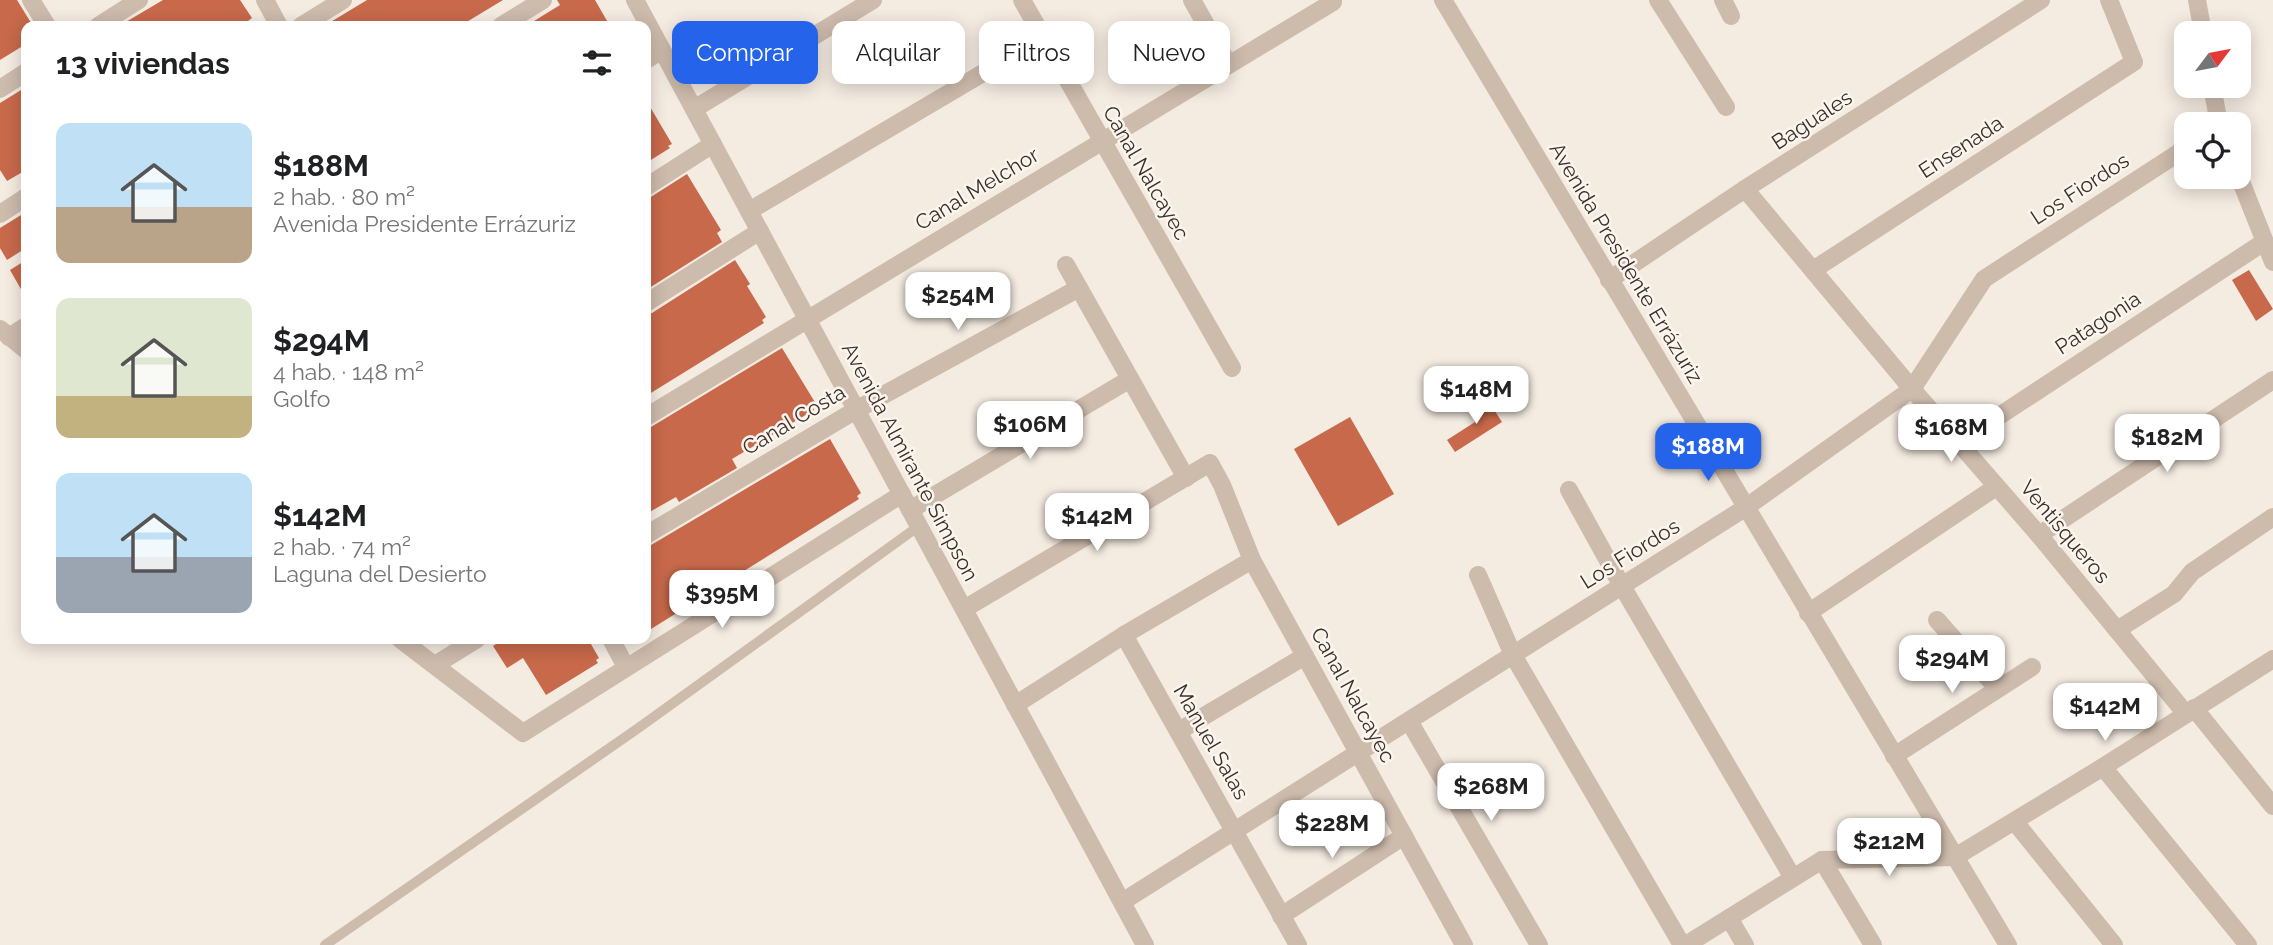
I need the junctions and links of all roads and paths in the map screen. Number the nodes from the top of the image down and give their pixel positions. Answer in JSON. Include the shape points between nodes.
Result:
{"nodes":[{"id":1,"x":32,"y":0,"type":"edge"},
{"id":2,"x":139,"y":0,"type":"edge"},
{"id":3,"x":265,"y":0,"type":"edge"},
{"id":4,"x":343,"y":0,"type":"edge"},
{"id":5,"x":542,"y":0,"type":"edge"},
{"id":6,"x":635,"y":0,"type":"edge"},
{"id":7,"x":873,"y":0,"type":"edge"},
{"id":8,"x":1022,"y":0,"type":"edge"},
{"id":9,"x":1192,"y":0,"type":"edge"},
{"id":10,"x":1443,"y":0,"type":"edge"},
{"id":11,"x":1658,"y":0,"type":"edge"},
{"id":12,"x":2041,"y":0,"type":"edge"},
{"id":13,"x":2109,"y":0,"type":"edge"},
{"id":14,"x":2197,"y":0,"type":"edge"},
{"id":15,"x":1334,"y":2,"type":"dead end"},
{"id":16,"x":44,"y":21,"type":"edge"},
{"id":17,"x":106,"y":21,"type":"edge"},
{"id":18,"x":276,"y":21,"type":"edge"},
{"id":19,"x":309,"y":21,"type":"edge"},
{"id":20,"x":509,"y":21,"type":"edge"},
{"id":21,"x":646,"y":21,"type":"edge"},
{"id":22,"x":1034,"y":21,"type":"edge"},
{"id":23,"x":1204,"y":21,"type":"edge"},
{"id":24,"x":2201,"y":21,"type":"edge"},
{"id":25,"x":651,"y":30,"type":"edge"},
{"id":26,"x":662,"y":50,"type":"junction"},
{"id":27,"x":651,"y":57,"type":"edge"},
{"id":28,"x":1230,"y":63,"type":"edge"},
{"id":29,"x":21,"y":75,"type":"edge"},
{"id":30,"x":979,"y":75,"type":"edge"},
{"id":31,"x":1070,"y":84,"type":"edge"},
{"id":32,"x":1195,"y":84,"type":"edge"},
{"id":33,"x":0,"y":89,"type":"edge"},
{"id":34,"x":1726,"y":107,"type":"dead end"},
{"id":35,"x":694,"y":109,"type":"junction"},
{"id":36,"x":1101,"y":140,"type":"junction"},
{"id":37,"x":713,"y":145,"type":"junction"},
{"id":38,"x":2174,"y":156,"type":"edge"},
{"id":39,"x":651,"y":184,"type":"edge"},
{"id":40,"x":1745,"y":189,"type":"junction"},
{"id":41,"x":2244,"y":189,"type":"edge"},
{"id":42,"x":21,"y":200,"type":"edge"},
{"id":43,"x":749,"y":211,"type":"junction"},
{"id":44,"x":0,"y":214,"type":"edge"},
{"id":45,"x":760,"y":231,"type":"junction"},
{"id":46,"x":2264,"y":242,"type":"junction"},
{"id":47,"x":2273,"y":262,"type":"edge"},
{"id":48,"x":1066,"y":265,"type":"dead end"},
{"id":49,"x":1814,"y":270,"type":"junction"},
{"id":50,"x":1609,"y":280,"type":"junction"},
{"id":51,"x":1079,"y":288,"type":"junction"},
{"id":52,"x":651,"y":300,"type":"edge"},
{"id":53,"x":807,"y":318,"type":"junction"},
{"id":54,"x":5,"y":333,"type":"edge"},
{"id":55,"x":21,"y":346,"type":"edge"},
{"id":56,"x":1232,"y":368,"type":"dead end"},
{"id":57,"x":1130,"y":379,"type":"junction"},
{"id":58,"x":2273,"y":380,"type":"edge"},
{"id":59,"x":1912,"y":389,"type":"junction"},
{"id":60,"x":856,"y":410,"type":"junction"},
{"id":61,"x":651,"y":414,"type":"edge"},
{"id":62,"x":1958,"y":443,"type":"junction"},
{"id":63,"x":1185,"y":478,"type":"junction"},
{"id":64,"x":1996,"y":487,"type":"junction"},
{"id":65,"x":1569,"y":489,"type":"dead end"},
{"id":66,"x":906,"y":502,"type":"junction"},
{"id":67,"x":1745,"y":508,"type":"junction"},
{"id":68,"x":2273,"y":517,"type":"edge"},
{"id":69,"x":919,"y":526,"type":"junction"},
{"id":70,"x":651,"y":532,"type":"edge"},
{"id":71,"x":2039,"y":536,"type":"junction"},
{"id":72,"x":1252,"y":560,"type":"junction"},
{"id":73,"x":1478,"y":575,"type":"dead end"},
{"id":74,"x":1622,"y":586,"type":"junction"},
{"id":75,"x":964,"y":609,"type":"junction"},
{"id":76,"x":1808,"y":613,"type":"junction"},
{"id":77,"x":1937,"y":620,"type":"dead end"},
{"id":78,"x":2117,"y":630,"type":"junction"},
{"id":79,"x":1124,"y":635,"type":"junction"},
{"id":80,"x":407,"y":644,"type":"edge"},
{"id":81,"x":469,"y":644,"type":"edge"},
{"id":82,"x":614,"y":644,"type":"edge"},
{"id":83,"x":1513,"y":655,"type":"junction"},
{"id":84,"x":1305,"y":656,"type":"junction"},
{"id":85,"x":2273,"y":659,"type":"edge"},
{"id":86,"x":435,"y":665,"type":"junction"},
{"id":87,"x":626,"y":667,"type":"junction"},
{"id":88,"x":2032,"y":667,"type":"dead end"},
{"id":89,"x":1997,"y":688,"type":"junction"},
{"id":90,"x":1015,"y":705,"type":"junction"},
{"id":91,"x":2190,"y":711,"type":"junction"},
{"id":92,"x":1409,"y":721,"type":"junction"},
{"id":93,"x":1179,"y":732,"type":"junction"},
{"id":94,"x":1359,"y":753,"type":"junction"},
{"id":95,"x":1894,"y":755,"type":"junction"},
{"id":96,"x":2103,"y":767,"type":"junction"},
{"id":97,"x":2273,"y":806,"type":"edge"},
{"id":98,"x":2015,"y":822,"type":"junction"},
{"id":99,"x":1236,"y":831,"type":"junction"},
{"id":100,"x":1404,"y":836,"type":"junction"},
{"id":101,"x":1955,"y":857,"type":"junction"},
{"id":102,"x":1822,"y":860,"type":"junction"},
{"id":103,"x":1793,"y":878,"type":"junction"},
{"id":104,"x":1122,"y":902,"type":"junction"},
{"id":105,"x":1281,"y":916,"type":"junction"},
{"id":106,"x":1729,"y":918,"type":"junction"},
{"id":107,"x":325,"y":945,"type":"edge"},
{"id":108,"x":1145,"y":945,"type":"edge"},
{"id":109,"x":1297,"y":945,"type":"edge"},
{"id":110,"x":1464,"y":945,"type":"edge"},
{"id":111,"x":1539,"y":945,"type":"edge"},
{"id":112,"x":1684,"y":945,"type":"edge"},
{"id":113,"x":1745,"y":945,"type":"edge"},
{"id":114,"x":1873,"y":945,"type":"edge"},
{"id":115,"x":2008,"y":945,"type":"edge"},
{"id":116,"x":2114,"y":945,"type":"edge"},
{"id":117,"x":2248,"y":945,"type":"edge"}],
"edges":[{"from":1,"to":16,"type":"street"},
{"from":2,"to":17,"type":"street"},
{"from":3,"to":18,"type":"street"},
{"from":4,"to":19,"type":"street"},
{"from":5,"to":20,"type":"street"},
{"from":6,"to":21,"type":"street","name":"Avenida Almirante Simpson"},
{"from":7,"to":35,"type":"street"},
{"from":8,"to":22,"type":"street","name":"Canal Nalcayec"},
{"from":9,"to":23,"type":"street"},
{"from":10,"to":50,"type":"street","name":"Avenida Presidente Errázuriz"},
{"from":11,"to":34,"type":"street"},
{"from":12,"to":40,"type":"street","name":"Baguales"},
{"from":13,"to":49,"type":"street","name":"Ensenada","via":[[2134,62]]},
{"from":14,"to":24,"type":"street"},
{"from":15,"to":28,"type":"street","name":"Canal Melchor"},
{"from":25,"to":26,"type":"street","name":"Avenida Almirante Simpson"},
{"from":26,"to":27,"type":"street"},
{"from":26,"to":35,"type":"street","name":"Avenida Almirante Simpson"},
{"from":29,"to":33,"type":"street"},
{"from":30,"to":43,"type":"street"},
{"from":31,"to":36,"type":"street","name":"Canal Nalcayec"},
{"from":32,"to":36,"type":"street","name":"Canal Melchor"},
{"from":35,"to":37,"type":"street","name":"Avenida Almirante Simpson"},
{"from":36,"to":53,"type":"street","name":"Canal Melchor"},
{"from":36,"to":56,"type":"street","name":"Canal Nalcayec"},
{"from":37,"to":39,"type":"street"},
{"from":37,"to":43,"type":"street","name":"Avenida Almirante Simpson"},
{"from":38,"to":59,"type":"street","name":"Los Fiordos","via":[[1984,279]]},
{"from":40,"to":49,"type":"street","name":"Ventisqueros"},
{"from":40,"to":50,"type":"street","name":"Baguales"},
{"from":41,"to":46,"type":"street"},
{"from":42,"to":44,"type":"street"},
{"from":43,"to":45,"type":"street","name":"Avenida Almirante Simpson"},
{"from":45,"to":52,"type":"street"},
{"from":45,"to":53,"type":"street","name":"Avenida Almirante Simpson"},
{"from":46,"to":47,"type":"street"},
{"from":46,"to":62,"type":"street","name":"Patagonia"},
{"from":48,"to":51,"type":"street"},
{"from":49,"to":59,"type":"street","name":"Ventisqueros"},
{"from":50,"to":67,"type":"street","name":"Avenida Presidente Errázuriz"},
{"from":51,"to":57,"type":"street"},
{"from":51,"to":60,"type":"street","name":"Canal Costa"},
{"from":53,"to":60,"type":"street","name":"Avenida Almirante Simpson"},
{"from":53,"to":61,"type":"street","name":"Canal Melchor"},
{"from":54,"to":55,"type":"street"},
{"from":57,"to":63,"type":"street"},
{"from":57,"to":66,"type":"street"},
{"from":58,"to":71,"type":"street"},
{"from":59,"to":62,"type":"street","name":"Ventisqueros"},
{"from":59,"to":67,"type":"street","name":"Los Fiordos"},
{"from":60,"to":66,"type":"street","name":"Avenida Almirante Simpson"},
{"from":60,"to":70,"type":"street","name":"Canal Costa"},
{"from":62,"to":64,"type":"street","name":"Ventisqueros"},
{"from":63,"to":72,"type":"street","name":"Canal Nalcayec","via":[[1210,463]]},
{"from":63,"to":75,"type":"street"},
{"from":64,"to":71,"type":"street","name":"Ventisqueros"},
{"from":64,"to":76,"type":"street"},
{"from":65,"to":74,"type":"street"},
{"from":66,"to":69,"type":"street","name":"Avenida Almirante Simpson"},
{"from":66,"to":87,"type":"street"},
{"from":67,"to":74,"type":"street","name":"Los Fiordos"},
{"from":67,"to":76,"type":"street","name":"Avenida Presidente Errázuriz"},
{"from":68,"to":78,"type":"street","via":[[2192,572],[2174,594]]},
{"from":69,"to":75,"type":"street","name":"Avenida Almirante Simpson"},
{"from":69,"to":107,"type":"lane"},
{"from":71,"to":78,"type":"street","name":"Ventisqueros"},
{"from":72,"to":79,"type":"street"},
{"from":72,"to":84,"type":"street","name":"Canal Nalcayec"},
{"from":73,"to":83,"type":"street"},
{"from":74,"to":83,"type":"street","name":"Los Fiordos"},
{"from":74,"to":103,"type":"street"},
{"from":75,"to":90,"type":"street","name":"Avenida Almirante Simpson"},
{"from":76,"to":95,"type":"street","name":"Avenida Presidente Errázuriz"},
{"from":77,"to":89,"type":"street"},
{"from":78,"to":91,"type":"street","name":"Ventisqueros"},
{"from":79,"to":90,"type":"street"},
{"from":79,"to":93,"type":"street","name":"Manuel Salas"},
{"from":80,"to":86,"type":"street"},
{"from":81,"to":86,"type":"street"},
{"from":82,"to":87,"type":"street"},
{"from":83,"to":92,"type":"street","name":"Los Fiordos"},
{"from":83,"to":112,"type":"street"},
{"from":84,"to":93,"type":"street"},
{"from":84,"to":94,"type":"street","name":"Canal Nalcayec"},
{"from":85,"to":91,"type":"street"},
{"from":86,"to":87,"type":"street","via":[[523,733]]},
{"from":88,"to":89,"type":"street"},
{"from":89,"to":95,"type":"street"},
{"from":90,"to":104,"type":"street","name":"Avenida Almirante Simpson"},
{"from":91,"to":96,"type":"street"},
{"from":91,"to":97,"type":"street","name":"Ventisqueros"},
{"from":92,"to":94,"type":"street","name":"Los Fiordos"},
{"from":92,"to":111,"type":"street"},
{"from":93,"to":99,"type":"street","name":"Manuel Salas"},
{"from":94,"to":99,"type":"street","name":"Los Fiordos"},
{"from":94,"to":100,"type":"street","name":"Canal Nalcayec"},
{"from":95,"to":101,"type":"street","name":"Avenida Presidente Errázuriz"},
{"from":96,"to":98,"type":"street"},
{"from":96,"to":117,"type":"street"},
{"from":98,"to":101,"type":"street"},
{"from":98,"to":116,"type":"street"},
{"from":99,"to":104,"type":"street","name":"Los Fiordos"},
{"from":99,"to":105,"type":"street","name":"Manuel Salas"},
{"from":100,"to":105,"type":"street"},
{"from":100,"to":110,"type":"street","name":"Canal Nalcayec"},
{"from":101,"to":102,"type":"street"},
{"from":101,"to":115,"type":"street","name":"Avenida Presidente Errázuriz"},
{"from":102,"to":103,"type":"street"},
{"from":102,"to":114,"type":"street"},
{"from":103,"to":106,"type":"street"},
{"from":104,"to":108,"type":"street","name":"Avenida Almirante Simpson"},
{"from":105,"to":109,"type":"street","name":"Manuel Salas"},
{"from":106,"to":112,"type":"street"},
{"from":106,"to":113,"type":"street"}]}
